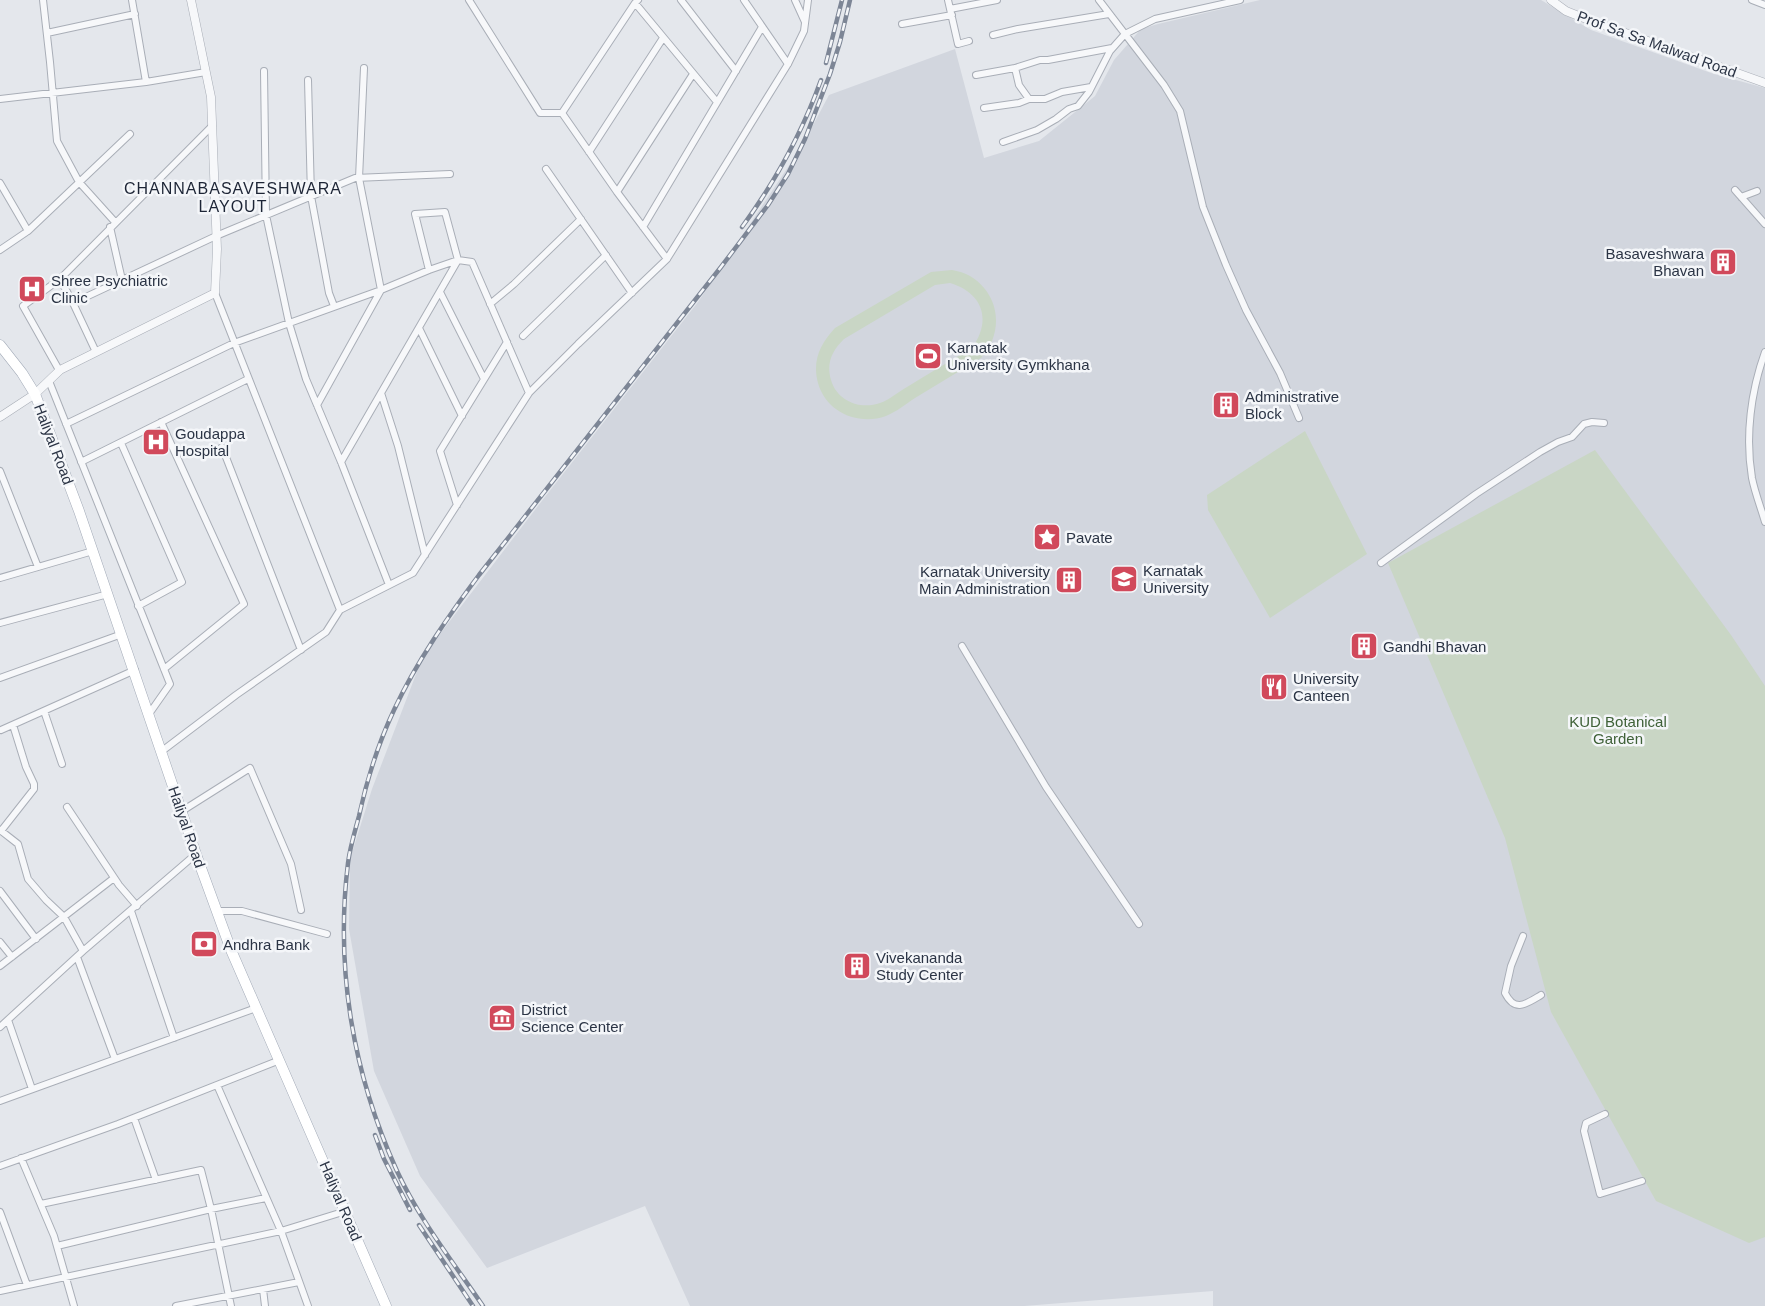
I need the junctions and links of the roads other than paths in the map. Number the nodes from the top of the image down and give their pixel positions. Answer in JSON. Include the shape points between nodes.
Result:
{"nodes":[{"id":1,"x":42,"y":0,"type":"edge"},
{"id":2,"x":132,"y":0,"type":"edge"},
{"id":3,"x":192,"y":0,"type":"edge"},
{"id":4,"x":469,"y":0,"type":"edge"},
{"id":5,"x":681,"y":0,"type":"edge"},
{"id":6,"x":744,"y":0,"type":"edge"},
{"id":7,"x":795,"y":0,"type":"edge"},
{"id":8,"x":808,"y":0,"type":"edge"},
{"id":9,"x":948,"y":0,"type":"edge"},
{"id":10,"x":997,"y":0,"type":"edge"},
{"id":11,"x":1099,"y":0,"type":"edge"},
{"id":12,"x":1240,"y":0,"type":"edge"},
{"id":13,"x":1752,"y":0,"type":"edge"},
{"id":14,"x":1554,"y":1,"type":"edge"},
{"id":15,"x":636,"y":2,"type":"edge"},
{"id":16,"x":1209,"y":3,"type":"edge"},
{"id":17,"x":1765,"y":5,"type":"edge"},
{"id":18,"x":951,"y":12,"type":"junction"},
{"id":19,"x":135,"y":14,"type":"junction"},
{"id":20,"x":1109,"y":14,"type":"junction"},
{"id":21,"x":805,"y":24,"type":"junction"},
{"id":22,"x":902,"y":24,"type":"dead end"},
{"id":23,"x":762,"y":27,"type":"junction"},
{"id":24,"x":47,"y":33,"type":"junction"},
{"id":25,"x":1125,"y":34,"type":"junction"},
{"id":26,"x":993,"y":35,"type":"dead end"},
{"id":27,"x":663,"y":38,"type":"junction"},
{"id":28,"x":969,"y":41,"type":"dead end"},
{"id":29,"x":1112,"y":48,"type":"junction"},
{"id":30,"x":788,"y":64,"type":"junction"},
{"id":31,"x":364,"y":68,"type":"dead end"},
{"id":32,"x":1015,"y":68,"type":"junction"},
{"id":33,"x":264,"y":71,"type":"dead end"},
{"id":34,"x":736,"y":71,"type":"junction"},
{"id":35,"x":206,"y":72,"type":"junction"},
{"id":36,"x":693,"y":74,"type":"junction"},
{"id":37,"x":976,"y":75,"type":"dead end"},
{"id":38,"x":308,"y":80,"type":"dead end"},
{"id":39,"x":146,"y":82,"type":"junction"},
{"id":40,"x":1765,"y":83,"type":"edge"},
{"id":41,"x":1091,"y":87,"type":"junction"},
{"id":42,"x":53,"y":94,"type":"junction"},
{"id":43,"x":0,"y":99,"type":"edge"},
{"id":44,"x":1028,"y":99,"type":"junction"},
{"id":45,"x":717,"y":102,"type":"junction"},
{"id":46,"x":984,"y":108,"type":"dead end"},
{"id":47,"x":562,"y":113,"type":"junction"},
{"id":48,"x":212,"y":126,"type":"junction"},
{"id":49,"x":130,"y":134,"type":"dead end"},
{"id":50,"x":1003,"y":142,"type":"dead end"},
{"id":51,"x":589,"y":152,"type":"junction"},
{"id":52,"x":546,"y":169,"type":"dead end"},
{"id":53,"x":450,"y":174,"type":"dead end"},
{"id":54,"x":359,"y":178,"type":"junction"},
{"id":55,"x":79,"y":182,"type":"junction"},
{"id":56,"x":0,"y":183,"type":"edge"},
{"id":57,"x":1735,"y":190,"type":"dead end"},
{"id":58,"x":1756,"y":191,"type":"dead end"},
{"id":59,"x":617,"y":192,"type":"junction"},
{"id":60,"x":311,"y":196,"type":"junction"},
{"id":61,"x":1741,"y":197,"type":"junction"},
{"id":62,"x":266,"y":215,"type":"junction"},
{"id":63,"x":581,"y":219,"type":"junction"},
{"id":64,"x":1765,"y":224,"type":"edge"},
{"id":65,"x":112,"y":225,"type":"junction"},
{"id":66,"x":643,"y":227,"type":"junction"},
{"id":67,"x":28,"y":231,"type":"junction"},
{"id":68,"x":216,"y":236,"type":"junction"},
{"id":69,"x":0,"y":250,"type":"edge"},
{"id":70,"x":606,"y":255,"type":"junction"},
{"id":71,"x":668,"y":259,"type":"junction"},
{"id":72,"x":458,"y":260,"type":"junction"},
{"id":73,"x":429,"y":270,"type":"junction"},
{"id":74,"x":60,"y":279,"type":"junction"},
{"id":75,"x":122,"y":280,"type":"junction"},
{"id":76,"x":381,"y":290,"type":"junction"},
{"id":77,"x":440,"y":292,"type":"junction"},
{"id":78,"x":214,"y":293,"type":"junction"},
{"id":79,"x":632,"y":293,"type":"junction"},
{"id":80,"x":73,"y":303,"type":"junction"},
{"id":81,"x":490,"y":304,"type":"junction"},
{"id":82,"x":334,"y":306,"type":"junction"},
{"id":83,"x":288,"y":323,"type":"junction"},
{"id":84,"x":419,"y":328,"type":"junction"},
{"id":85,"x":523,"y":336,"type":"dead end"},
{"id":86,"x":507,"y":342,"type":"junction"},
{"id":87,"x":234,"y":343,"type":"junction"},
{"id":88,"x":0,"y":345,"type":"edge"},
{"id":89,"x":96,"y":352,"type":"junction"},
{"id":90,"x":1765,"y":352,"type":"edge"},
{"id":91,"x":59,"y":370,"type":"junction"},
{"id":92,"x":248,"y":379,"type":"junction"},
{"id":93,"x":484,"y":380,"type":"junction"},
{"id":94,"x":49,"y":381,"type":"junction"},
{"id":95,"x":381,"y":393,"type":"junction"},
{"id":96,"x":530,"y":393,"type":"junction"},
{"id":97,"x":35,"y":394,"type":"junction"},
{"id":98,"x":317,"y":405,"type":"junction"},
{"id":99,"x":462,"y":416,"type":"junction"},
{"id":100,"x":0,"y":417,"type":"edge"},
{"id":101,"x":1299,"y":418,"type":"dead end"},
{"id":102,"x":161,"y":422,"type":"junction"},
{"id":103,"x":1604,"y":423,"type":"dead end"},
{"id":104,"x":66,"y":424,"type":"junction"},
{"id":105,"x":120,"y":443,"type":"junction"},
{"id":106,"x":222,"y":447,"type":"dead end"},
{"id":107,"x":81,"y":462,"type":"junction"},
{"id":108,"x":341,"y":462,"type":"junction"},
{"id":109,"x":0,"y":471,"type":"edge"},
{"id":110,"x":457,"y":506,"type":"junction"},
{"id":111,"x":1765,"y":522,"type":"edge"},
{"id":112,"x":93,"y":551,"type":"junction"},
{"id":113,"x":425,"y":555,"type":"junction"},
{"id":114,"x":1381,"y":563,"type":"dead end"},
{"id":115,"x":38,"y":567,"type":"junction"},
{"id":116,"x":0,"y":578,"type":"edge"},
{"id":117,"x":389,"y":585,"type":"junction"},
{"id":118,"x":108,"y":594,"type":"junction"},
{"id":119,"x":138,"y":606,"type":"junction"},
{"id":120,"x":340,"y":610,"type":"junction"},
{"id":121,"x":0,"y":623,"type":"edge"},
{"id":122,"x":122,"y":634,"type":"junction"},
{"id":123,"x":962,"y":646,"type":"dead end"},
{"id":124,"x":301,"y":650,"type":"junction"},
{"id":125,"x":164,"y":669,"type":"junction"},
{"id":126,"x":135,"y":670,"type":"junction"},
{"id":127,"x":0,"y":678,"type":"edge"},
{"id":128,"x":44,"y":711,"type":"junction"},
{"id":129,"x":149,"y":714,"type":"junction"},
{"id":130,"x":13,"y":724,"type":"junction"},
{"id":131,"x":1,"y":730,"type":"edge"},
{"id":132,"x":162,"y":751,"type":"junction"},
{"id":133,"x":62,"y":764,"type":"dead end"},
{"id":134,"x":67,"y":807,"type":"dead end"},
{"id":135,"x":182,"y":811,"type":"junction"},
{"id":136,"x":1,"y":830,"type":"edge"},
{"id":137,"x":196,"y":854,"type":"junction"},
{"id":138,"x":114,"y":878,"type":"junction"},
{"id":139,"x":0,"y":891,"type":"edge"},
{"id":140,"x":137,"y":906,"type":"junction"},
{"id":141,"x":301,"y":910,"type":"dead end"},
{"id":142,"x":130,"y":911,"type":"junction"},
{"id":143,"x":216,"y":911,"type":"junction"},
{"id":144,"x":64,"y":917,"type":"junction"},
{"id":145,"x":1139,"y":924,"type":"dead end"},
{"id":146,"x":328,"y":934,"type":"dead end"},
{"id":147,"x":1524,"y":936,"type":"dead end"},
{"id":148,"x":36,"y":939,"type":"junction"},
{"id":149,"x":0,"y":942,"type":"edge"},
{"id":150,"x":83,"y":951,"type":"junction"},
{"id":151,"x":12,"y":957,"type":"junction"},
{"id":152,"x":77,"y":957,"type":"junction"},
{"id":153,"x":0,"y":966,"type":"edge"},
{"id":154,"x":1541,"y":995,"type":"dead end"},
{"id":155,"x":256,"y":1008,"type":"junction"},
{"id":156,"x":8,"y":1020,"type":"junction"},
{"id":157,"x":0,"y":1027,"type":"edge"},
{"id":158,"x":174,"y":1038,"type":"junction"},
{"id":159,"x":115,"y":1059,"type":"junction"},
{"id":160,"x":280,"y":1060,"type":"junction"},
{"id":161,"x":217,"y":1085,"type":"junction"},
{"id":162,"x":32,"y":1089,"type":"junction"},
{"id":163,"x":0,"y":1101,"type":"edge"},
{"id":164,"x":1605,"y":1114,"type":"dead end"},
{"id":165,"x":134,"y":1118,"type":"junction"},
{"id":166,"x":21,"y":1158,"type":"junction"},
{"id":167,"x":0,"y":1166,"type":"edge"},
{"id":168,"x":156,"y":1180,"type":"junction"},
{"id":169,"x":1642,"y":1181,"type":"dead end"},
{"id":170,"x":266,"y":1198,"type":"junction"},
{"id":171,"x":41,"y":1204,"type":"junction"},
{"id":172,"x":211,"y":1209,"type":"junction"},
{"id":173,"x":346,"y":1211,"type":"junction"},
{"id":174,"x":0,"y":1212,"type":"edge"},
{"id":175,"x":280,"y":1231,"type":"junction"},
{"id":176,"x":219,"y":1244,"type":"junction"},
{"id":177,"x":57,"y":1246,"type":"junction"},
{"id":178,"x":66,"y":1276,"type":"junction"},
{"id":179,"x":299,"y":1282,"type":"junction"},
{"id":180,"x":27,"y":1285,"type":"junction"},
{"id":181,"x":263,"y":1289,"type":"junction"},
{"id":182,"x":0,"y":1291,"type":"edge"},
{"id":183,"x":230,"y":1296,"type":"junction"},
{"id":184,"x":190,"y":1305,"type":"edge"},
{"id":185,"x":74,"y":1306,"type":"edge"},
{"id":186,"x":176,"y":1306,"type":"edge"},
{"id":187,"x":231,"y":1306,"type":"edge"},
{"id":188,"x":265,"y":1306,"type":"edge"},
{"id":189,"x":308,"y":1306,"type":"edge"},
{"id":190,"x":386,"y":1306,"type":"edge"}],
"edges":[{"from":1,"to":24,"type":"street"},
{"from":2,"to":19,"type":"street"},
{"from":3,"to":35,"type":"street"},
{"from":4,"to":47,"type":"street","via":[[540,114]]},
{"from":5,"to":34,"type":"street"},
{"from":6,"to":23,"type":"street"},
{"from":7,"to":21,"type":"street"},
{"from":8,"to":21,"type":"street"},
{"from":9,"to":18,"type":"street"},
{"from":10,"to":18,"type":"street"},
{"from":11,"to":20,"type":"street"},
{"from":12,"to":16,"type":"street"},
{"from":13,"to":17,"type":"street"},
{"from":14,"to":40,"type":"street","name":"Prof Sa Sa Malwad Road","via":[[1581,17]]},
{"from":15,"to":27,"type":"street"},
{"from":15,"to":47,"type":"street"},
{"from":16,"to":25,"type":"street","via":[[1155,19]]},
{"from":18,"to":22,"type":"street"},
{"from":18,"to":28,"type":"street","via":[[958,44]]},
{"from":19,"to":24,"type":"street"},
{"from":19,"to":39,"type":"street"},
{"from":20,"to":25,"type":"street"},
{"from":20,"to":26,"type":"street"},
{"from":21,"to":30,"type":"street"},
{"from":23,"to":30,"type":"street"},
{"from":23,"to":34,"type":"street"},
{"from":24,"to":42,"type":"street"},
{"from":25,"to":29,"type":"street"},
{"from":25,"to":101,"type":"street","via":[[1180,112],[1206,216],[1246,310],[1280,373]]},
{"from":27,"to":36,"type":"street"},
{"from":27,"to":51,"type":"street"},
{"from":29,"to":32,"type":"street","via":[[1040,60]]},
{"from":29,"to":41,"type":"street"},
{"from":30,"to":71,"type":"street"},
{"from":31,"to":54,"type":"street"},
{"from":32,"to":37,"type":"street"},
{"from":32,"to":44,"type":"street","via":[[1019,85]]},
{"from":33,"to":62,"type":"street"},
{"from":34,"to":45,"type":"street"},
{"from":35,"to":39,"type":"street"},
{"from":35,"to":48,"type":"street"},
{"from":36,"to":45,"type":"street"},
{"from":36,"to":59,"type":"street"},
{"from":38,"to":60,"type":"street"},
{"from":39,"to":42,"type":"street"},
{"from":41,"to":44,"type":"street","via":[[1045,99]]},
{"from":41,"to":50,"type":"street","via":[[1078,106],[1056,120]]},
{"from":42,"to":43,"type":"street"},
{"from":42,"to":55,"type":"street","via":[[57,141]]},
{"from":44,"to":46,"type":"street"},
{"from":45,"to":66,"type":"street"},
{"from":47,"to":51,"type":"street"},
{"from":48,"to":65,"type":"street"},
{"from":48,"to":68,"type":"street"},
{"from":49,"to":55,"type":"street"},
{"from":51,"to":59,"type":"street"},
{"from":52,"to":63,"type":"street"},
{"from":53,"to":54,"type":"street"},
{"from":54,"to":60,"type":"street"},
{"from":54,"to":76,"type":"street"},
{"from":55,"to":65,"type":"street"},
{"from":55,"to":67,"type":"street"},
{"from":56,"to":67,"type":"street"},
{"from":57,"to":61,"type":"street"},
{"from":58,"to":61,"type":"street"},
{"from":59,"to":66,"type":"street"},
{"from":60,"to":62,"type":"street"},
{"from":60,"to":82,"type":"street"},
{"from":61,"to":64,"type":"street"},
{"from":62,"to":68,"type":"street"},
{"from":62,"to":83,"type":"street"},
{"from":63,"to":70,"type":"street"},
{"from":63,"to":81,"type":"street"},
{"from":65,"to":74,"type":"street"},
{"from":65,"to":75,"type":"street"},
{"from":66,"to":71,"type":"street"},
{"from":67,"to":69,"type":"street"},
{"from":68,"to":75,"type":"street"},
{"from":68,"to":78,"type":"street"},
{"from":70,"to":79,"type":"street"},
{"from":70,"to":85,"type":"street"},
{"from":71,"to":79,"type":"street"},
{"from":72,"to":73,"type":"street"},
{"from":72,"to":73,"type":"street","via":[[445,212],[415,214]]},
{"from":72,"to":77,"type":"street"},
{"from":72,"to":81,"type":"street","via":[[472,262]]},
{"from":73,"to":76,"type":"street"},
{"from":74,"to":80,"type":"street"},
{"from":74,"to":91,"type":"street","via":[[23,306]]},
{"from":75,"to":80,"type":"street"},
{"from":76,"to":82,"type":"street"},
{"from":76,"to":98,"type":"street"},
{"from":77,"to":84,"type":"street"},
{"from":77,"to":93,"type":"street"},
{"from":78,"to":87,"type":"street"},
{"from":78,"to":89,"type":"street"},
{"from":79,"to":96,"type":"street"},
{"from":80,"to":89,"type":"street"},
{"from":81,"to":86,"type":"street"},
{"from":82,"to":83,"type":"street"},
{"from":83,"to":87,"type":"street"},
{"from":83,"to":98,"type":"street"},
{"from":84,"to":95,"type":"street"},
{"from":84,"to":99,"type":"street"},
{"from":86,"to":93,"type":"street"},
{"from":86,"to":96,"type":"street"},
{"from":87,"to":92,"type":"street"},
{"from":87,"to":104,"type":"street"},
{"from":88,"to":97,"type":"main road","name":"Haliyal Road"},
{"from":89,"to":91,"type":"street"},
{"from":90,"to":111,"type":"street","via":[[1757,376],[1749,428],[1752,478]]},
{"from":91,"to":94,"type":"street"},
{"from":92,"to":102,"type":"street"},
{"from":92,"to":120,"type":"street"},
{"from":93,"to":99,"type":"street"},
{"from":94,"to":97,"type":"street"},
{"from":94,"to":104,"type":"street"},
{"from":95,"to":108,"type":"street"},
{"from":95,"to":113,"type":"street","via":[[398,446]]},
{"from":96,"to":110,"type":"street"},
{"from":97,"to":100,"type":"street"},
{"from":97,"to":112,"type":"main road","name":"Haliyal Road"},
{"from":98,"to":108,"type":"street"},
{"from":99,"to":110,"type":"street","via":[[440,451]]},
{"from":102,"to":105,"type":"street"},
{"from":102,"to":125,"type":"street","via":[[244,604]]},
{"from":103,"to":114,"type":"street","via":[[1584,424],[1572,437],[1540,452],[1476,494]]},
{"from":104,"to":107,"type":"street"},
{"from":105,"to":107,"type":"street"},
{"from":105,"to":119,"type":"street","via":[[182,582]]},
{"from":106,"to":124,"type":"street"},
{"from":107,"to":119,"type":"street"},
{"from":108,"to":117,"type":"street"},
{"from":109,"to":115,"type":"street"},
{"from":110,"to":113,"type":"street"},
{"from":112,"to":115,"type":"street"},
{"from":112,"to":118,"type":"main road","name":"Haliyal Road"},
{"from":113,"to":117,"type":"street","via":[[413,573]]},
{"from":115,"to":116,"type":"street"},
{"from":117,"to":120,"type":"street"},
{"from":118,"to":121,"type":"street"},
{"from":118,"to":122,"type":"main road","name":"Haliyal Road"},
{"from":119,"to":125,"type":"street"},
{"from":120,"to":124,"type":"street","via":[[326,632]]},
{"from":122,"to":126,"type":"main road","name":"Haliyal Road"},
{"from":122,"to":127,"type":"street"},
{"from":123,"to":145,"type":"street","via":[[1046,787]]},
{"from":124,"to":132,"type":"street"},
{"from":125,"to":129,"type":"street","via":[[170,684]]},
{"from":126,"to":128,"type":"street"},
{"from":126,"to":129,"type":"main road","name":"Haliyal Road"},
{"from":128,"to":130,"type":"street"},
{"from":128,"to":133,"type":"street"},
{"from":129,"to":132,"type":"main road","name":"Haliyal Road"},
{"from":130,"to":131,"type":"street"},
{"from":130,"to":136,"type":"street","via":[[34,790]]},
{"from":132,"to":135,"type":"main road","name":"Haliyal Road"},
{"from":134,"to":138,"type":"street"},
{"from":135,"to":137,"type":"main road","name":"Haliyal Road"},
{"from":135,"to":141,"type":"street","via":[[250,768],[291,864]]},
{"from":136,"to":144,"type":"street","via":[[18,844],[28,879]]},
{"from":137,"to":140,"type":"street"},
{"from":137,"to":143,"type":"main road","name":"Haliyal Road"},
{"from":138,"to":140,"type":"street"},
{"from":138,"to":144,"type":"street"},
{"from":139,"to":148,"type":"street"},
{"from":140,"to":142,"type":"street"},
{"from":142,"to":150,"type":"street"},
{"from":142,"to":158,"type":"street"},
{"from":143,"to":146,"type":"street","via":[[242,911]]},
{"from":143,"to":155,"type":"main road","name":"Haliyal Road"},
{"from":144,"to":148,"type":"street"},
{"from":144,"to":150,"type":"street"},
{"from":147,"to":154,"type":"street","via":[[1511,966],[1505,993],[1517,1006]]},
{"from":148,"to":151,"type":"street"},
{"from":149,"to":151,"type":"street"},
{"from":150,"to":152,"type":"street"},
{"from":151,"to":153,"type":"street"},
{"from":152,"to":156,"type":"street"},
{"from":152,"to":159,"type":"street"},
{"from":155,"to":158,"type":"street"},
{"from":155,"to":160,"type":"main road","name":"Haliyal Road"},
{"from":156,"to":157,"type":"street"},
{"from":156,"to":162,"type":"street"},
{"from":158,"to":159,"type":"street"},
{"from":159,"to":162,"type":"street"},
{"from":160,"to":161,"type":"street"},
{"from":160,"to":173,"type":"main road","name":"Haliyal Road"},
{"from":161,"to":165,"type":"street"},
{"from":161,"to":170,"type":"street"},
{"from":162,"to":163,"type":"street"},
{"from":164,"to":169,"type":"street","via":[[1586,1123],[1584,1131],[1600,1194]]},
{"from":165,"to":166,"type":"street"},
{"from":165,"to":168,"type":"street"},
{"from":166,"to":167,"type":"street"},
{"from":166,"to":171,"type":"street"},
{"from":168,"to":171,"type":"street"},
{"from":168,"to":172,"type":"street","via":[[201,1170]]},
{"from":170,"to":172,"type":"street"},
{"from":170,"to":175,"type":"street"},
{"from":171,"to":177,"type":"street"},
{"from":172,"to":176,"type":"street"},
{"from":172,"to":177,"type":"street"},
{"from":173,"to":175,"type":"street"},
{"from":173,"to":190,"type":"main road","name":"Haliyal Road"},
{"from":174,"to":180,"type":"street"},
{"from":175,"to":176,"type":"street"},
{"from":175,"to":179,"type":"street"},
{"from":176,"to":178,"type":"street"},
{"from":176,"to":183,"type":"street"},
{"from":177,"to":178,"type":"street"},
{"from":178,"to":180,"type":"street"},
{"from":178,"to":185,"type":"street"},
{"from":179,"to":181,"type":"street"},
{"from":179,"to":189,"type":"street"},
{"from":180,"to":182,"type":"street"},
{"from":181,"to":183,"type":"street"},
{"from":181,"to":188,"type":"street"},
{"from":183,"to":184,"type":"street"},
{"from":183,"to":187,"type":"street"},
{"from":184,"to":186,"type":"street"}]}
